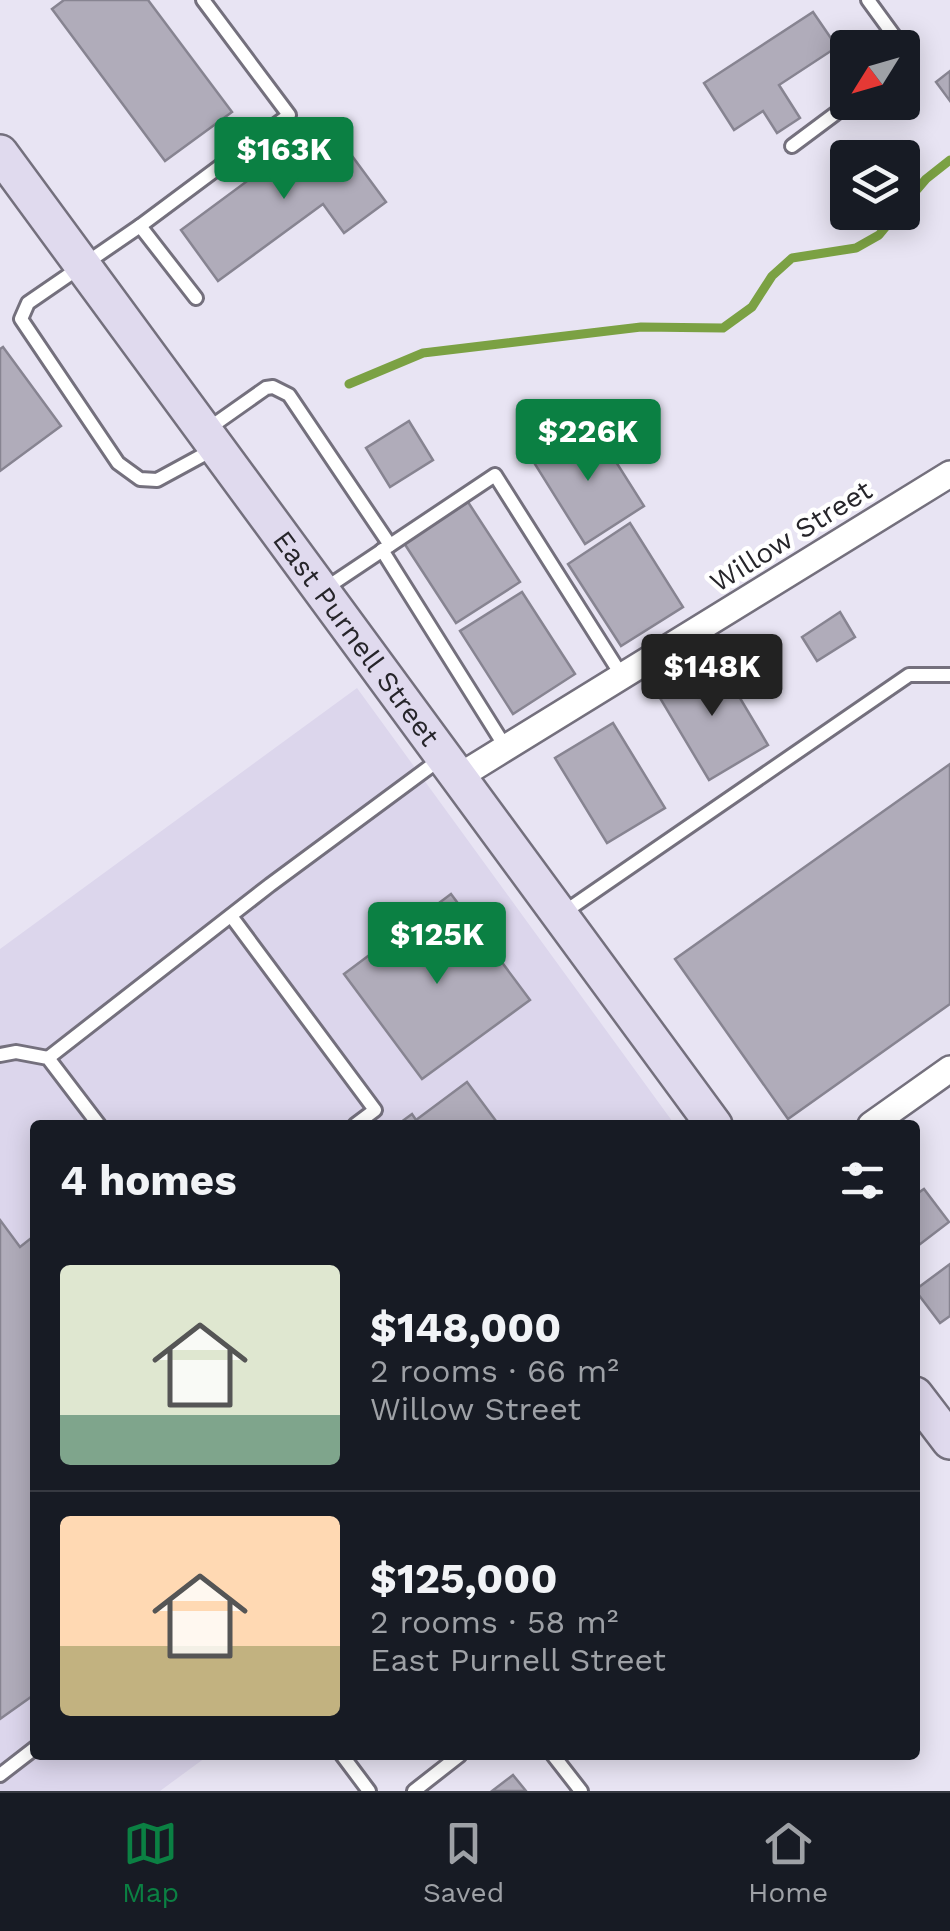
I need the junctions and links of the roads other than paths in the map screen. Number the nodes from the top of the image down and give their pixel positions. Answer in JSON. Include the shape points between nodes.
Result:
{"nodes":[{"id":1,"x":203,"y":0,"type":"edge"},
{"id":2,"x":868,"y":0,"type":"edge"},
{"id":3,"x":890,"y":30,"type":"edge"},
{"id":4,"x":830,"y":118,"type":"edge"},
{"id":5,"x":792,"y":146,"type":"dead end"},
{"id":6,"x":0,"y":154,"type":"edge"},
{"id":7,"x":140,"y":226,"type":"junction"},
{"id":8,"x":82,"y":266,"type":"junction"},
{"id":9,"x":196,"y":298,"type":"dead end"},
{"id":10,"x":210,"y":440,"type":"junction"},
{"id":11,"x":950,"y":474,"type":"edge"},
{"id":12,"x":386,"y":547,"type":"junction"},
{"id":13,"x":321,"y":591,"type":"junction"},
{"id":14,"x":950,"y":674,"type":"edge"},
{"id":15,"x":622,"y":676,"type":"junction"},
{"id":16,"x":506,"y":748,"type":"junction"},
{"id":17,"x":452,"y":766,"type":"junction"},
{"id":18,"x":561,"y":914,"type":"junction"},
{"id":19,"x":231,"y":916,"type":"junction"},
{"id":20,"x":0,"y":1055,"type":"edge"},
{"id":21,"x":48,"y":1058,"type":"junction"},
{"id":22,"x":950,"y":1069,"type":"edge"},
{"id":23,"x":95,"y":1120,"type":"edge"},
{"id":24,"x":362,"y":1120,"type":"edge"},
{"id":25,"x":710,"y":1120,"type":"edge"},
{"id":26,"x":878,"y":1120,"type":"edge"},
{"id":27,"x":920,"y":1402,"type":"edge"},
{"id":28,"x":950,"y":1441,"type":"edge"},
{"id":29,"x":30,"y":1752,"type":"edge"},
{"id":30,"x":346,"y":1760,"type":"edge"},
{"id":31,"x":454,"y":1760,"type":"edge"},
{"id":32,"x":556,"y":1760,"type":"edge"},
{"id":33,"x":0,"y":1775,"type":"edge"},
{"id":34,"x":369,"y":1791,"type":"edge"},
{"id":35,"x":414,"y":1791,"type":"edge"},
{"id":36,"x":581,"y":1791,"type":"edge"}],
"edges":[{"from":1,"to":7,"type":"lane","via":[[289,116]]},
{"from":2,"to":3,"type":"lane"},
{"from":4,"to":5,"type":"lane"},
{"from":6,"to":8,"type":"street","name":"East Purnell Street"},
{"from":7,"to":8,"type":"lane"},
{"from":7,"to":9,"type":"lane"},
{"from":8,"to":10,"type":"street","name":"East Purnell Street"},
{"from":8,"to":10,"type":"lane","via":[[28,304],[20,319],[118,464],[140,479],[158,480]]},
{"from":10,"to":12,"type":"lane","via":[[266,388],[280,390]]},
{"from":10,"to":13,"type":"street","name":"East Purnell Street"},
{"from":11,"to":15,"type":"street","name":"Willow Street"},
{"from":12,"to":13,"type":"lane"},
{"from":12,"to":15,"type":"lane","via":[[495,475]]},
{"from":12,"to":16,"type":"lane"},
{"from":13,"to":17,"type":"street","name":"East Purnell Street"},
{"from":14,"to":18,"type":"lane","via":[[910,674]]},
{"from":15,"to":16,"type":"street","name":"Willow Street"},
{"from":16,"to":17,"type":"street","name":"Willow Street"},
{"from":17,"to":18,"type":"street","name":"East Purnell Street"},
{"from":17,"to":19,"type":"lane"},
{"from":18,"to":25,"type":"street","name":"East Purnell Street"},
{"from":19,"to":21,"type":"lane"},
{"from":19,"to":24,"type":"lane","via":[[375,1110]]},
{"from":20,"to":21,"type":"lane"},
{"from":21,"to":23,"type":"lane"},
{"from":22,"to":26,"type":"street"},
{"from":27,"to":28,"type":"street"},
{"from":29,"to":33,"type":"lane"},
{"from":30,"to":34,"type":"lane"},
{"from":31,"to":35,"type":"lane"},
{"from":32,"to":36,"type":"lane"}]}
